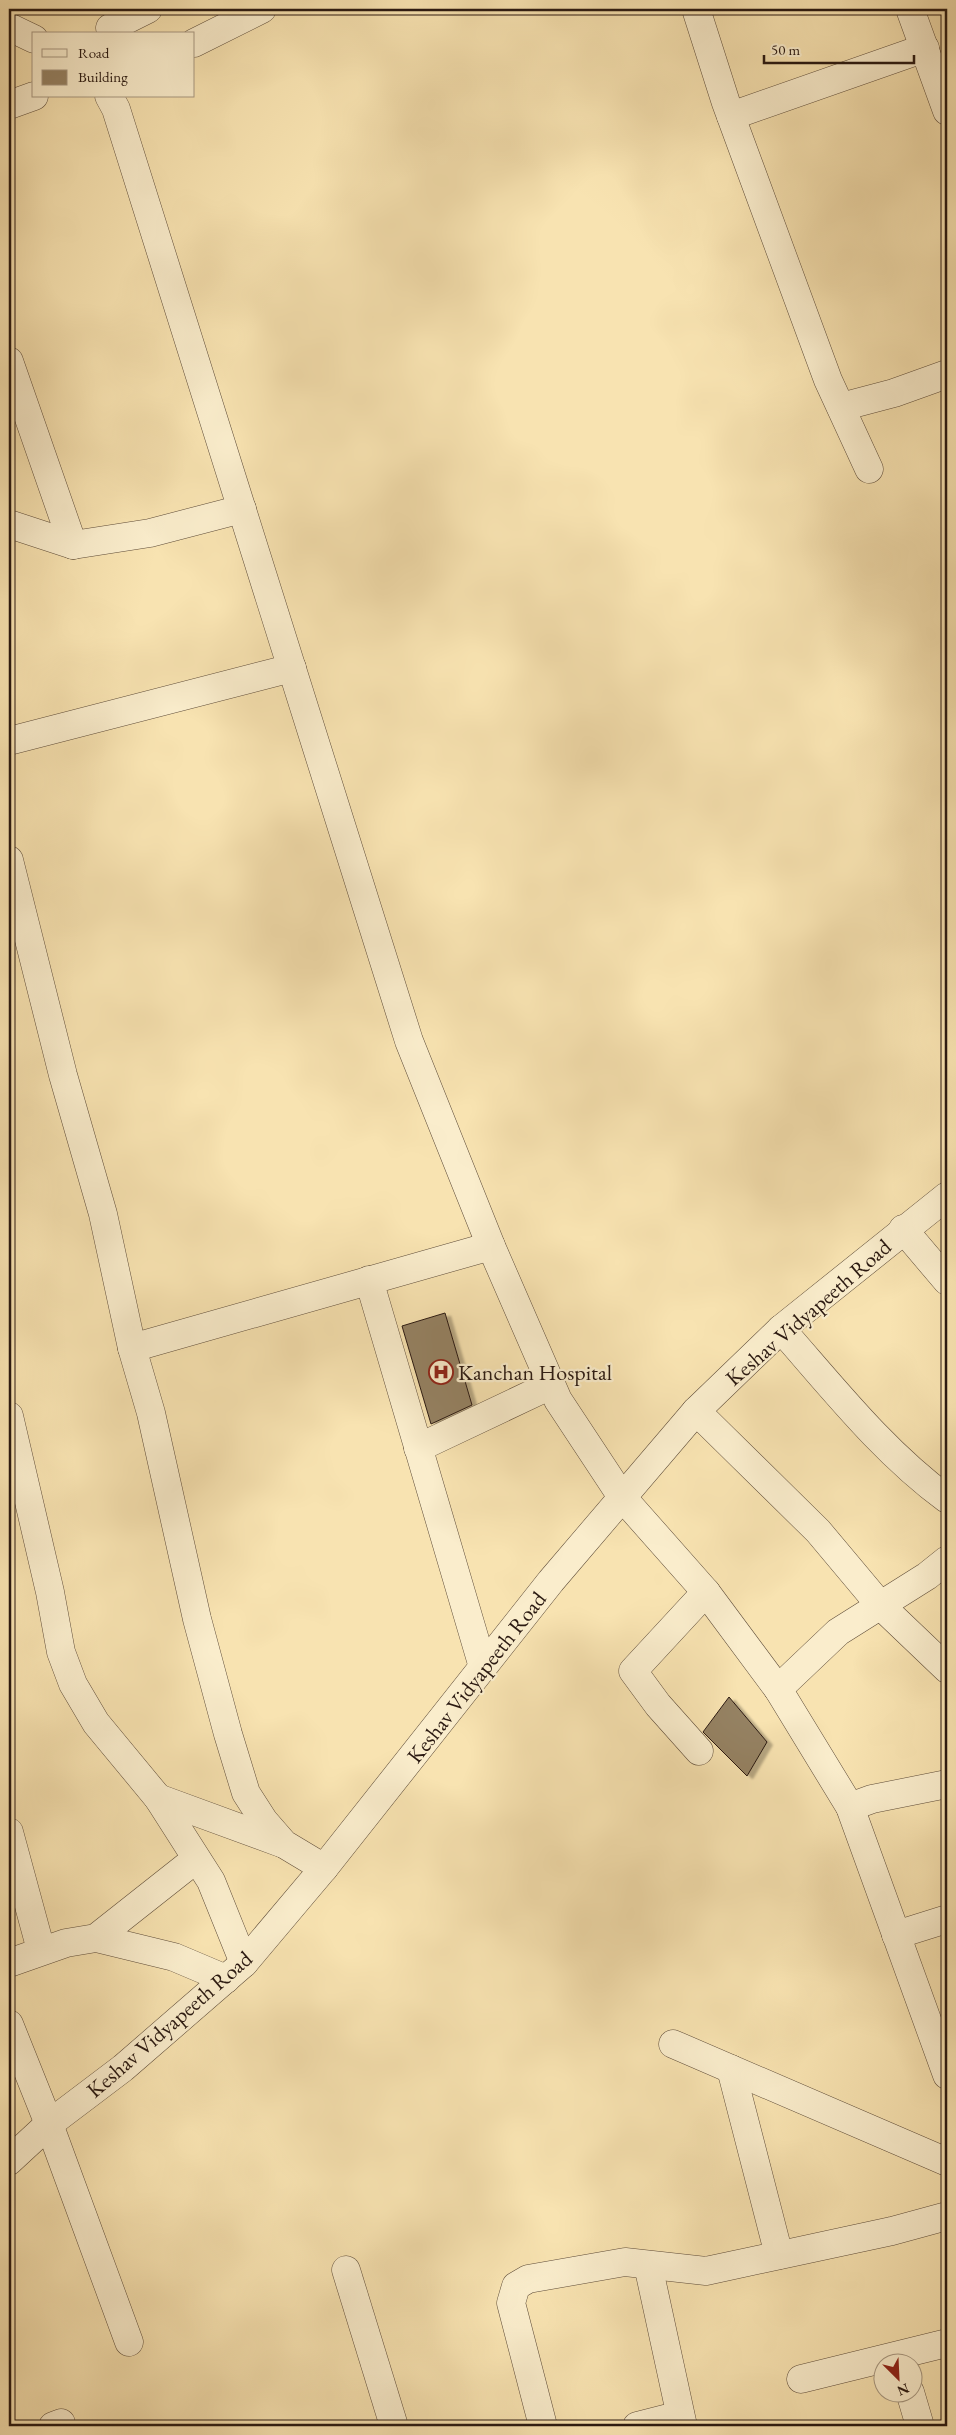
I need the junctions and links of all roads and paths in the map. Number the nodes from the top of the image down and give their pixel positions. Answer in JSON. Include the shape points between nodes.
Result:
{"nodes":[{"id":1,"x":148,"y":9,"type":"edge"},
{"id":2,"x":262,"y":9,"type":"edge"},
{"id":3,"x":696,"y":9,"type":"edge"},
{"id":4,"x":910,"y":9,"type":"edge"},
{"id":5,"x":107,"y":23,"type":"edge"},
{"id":6,"x":9,"y":27,"type":"edge"},
{"id":7,"x":32,"y":38,"type":"edge"},
{"id":8,"x":195,"y":42,"type":"edge"},
{"id":9,"x":925,"y":48,"type":"junction"},
{"id":10,"x":32,"y":97,"type":"edge"},
{"id":11,"x":110,"y":98,"type":"edge"},
{"id":12,"x":9,"y":106,"type":"edge"},
{"id":13,"x":947,"y":111,"type":"edge"},
{"id":14,"x":731,"y":116,"type":"junction"},
{"id":15,"x":9,"y":361,"type":"edge"},
{"id":16,"x":947,"y":374,"type":"edge"},
{"id":17,"x":841,"y":407,"type":"junction"},
{"id":18,"x":869,"y":469,"type":"dead end"},
{"id":19,"x":242,"y":509,"type":"junction"},
{"id":20,"x":9,"y":524,"type":"edge"},
{"id":21,"x":73,"y":545,"type":"junction"},
{"id":22,"x":292,"y":668,"type":"junction"},
{"id":23,"x":9,"y":741,"type":"edge"},
{"id":24,"x":9,"y":860,"type":"edge"},
{"id":25,"x":947,"y":1196,"type":"edge"},
{"id":26,"x":903,"y":1229,"type":"junction"},
{"id":27,"x":491,"y":1246,"type":"junction"},
{"id":28,"x":369,"y":1280,"type":"junction"},
{"id":29,"x":947,"y":1281,"type":"edge"},
{"id":30,"x":781,"y":1329,"type":"junction"},
{"id":31,"x":132,"y":1348,"type":"junction"},
{"id":32,"x":551,"y":1385,"type":"junction"},
{"id":33,"x":696,"y":1411,"type":"junction"},
{"id":34,"x":9,"y":1416,"type":"edge"},
{"id":35,"x":418,"y":1448,"type":"junction"},
{"id":36,"x":16,"y":1482,"type":"edge"},
{"id":37,"x":622,"y":1497,"type":"junction"},
{"id":38,"x":947,"y":1499,"type":"edge"},
{"id":39,"x":947,"y":1560,"type":"edge"},
{"id":40,"x":706,"y":1592,"type":"junction"},
{"id":41,"x":880,"y":1605,"type":"junction"},
{"id":42,"x":484,"y":1667,"type":"junction"},
{"id":43,"x":947,"y":1670,"type":"edge"},
{"id":44,"x":778,"y":1689,"type":"junction"},
{"id":45,"x":699,"y":1751,"type":"dead end"},
{"id":46,"x":947,"y":1784,"type":"edge"},
{"id":47,"x":158,"y":1798,"type":"junction"},
{"id":48,"x":850,"y":1807,"type":"junction"},
{"id":49,"x":9,"y":1832,"type":"edge"},
{"id":50,"x":284,"y":1844,"type":"junction"},
{"id":51,"x":196,"y":1859,"type":"junction"},
{"id":52,"x":324,"y":1868,"type":"junction"},
{"id":53,"x":947,"y":1919,"type":"edge"},
{"id":54,"x":896,"y":1934,"type":"junction"},
{"id":55,"x":96,"y":1938,"type":"junction"},
{"id":56,"x":41,"y":1950,"type":"junction"},
{"id":57,"x":9,"y":1963,"type":"edge"},
{"id":58,"x":235,"y":1971,"type":"junction"},
{"id":59,"x":9,"y":2024,"type":"edge"},
{"id":60,"x":673,"y":2044,"type":"dead end"},
{"id":61,"x":731,"y":2069,"type":"junction"},
{"id":62,"x":947,"y":2075,"type":"edge"},
{"id":63,"x":50,"y":2124,"type":"junction"},
{"id":64,"x":9,"y":2161,"type":"edge"},
{"id":65,"x":947,"y":2162,"type":"edge"},
{"id":66,"x":947,"y":2216,"type":"edge"},
{"id":67,"x":779,"y":2255,"type":"junction"},
{"id":68,"x":648,"y":2265,"type":"junction"},
{"id":69,"x":346,"y":2270,"type":"dead end"},
{"id":70,"x":128,"y":2342,"type":"dead end"},
{"id":71,"x":947,"y":2343,"type":"edge"},
{"id":72,"x":921,"y":2352,"type":"edge"},
{"id":73,"x":874,"y":2364,"type":"edge"},
{"id":74,"x":801,"y":2379,"type":"dead end"},
{"id":75,"x":913,"y":2402,"type":"edge"},
{"id":76,"x":681,"y":2421,"type":"edge"},
{"id":77,"x":394,"y":2426,"type":"edge"},
{"id":78,"x":543,"y":2426,"type":"edge"},
{"id":79,"x":637,"y":2426,"type":"edge"},
{"id":80,"x":920,"y":2426,"type":"edge"}],
"edges":[{"from":1,"to":5,"type":"street"},
{"from":2,"to":8,"type":"street"},
{"from":3,"to":14,"type":"street"},
{"from":4,"to":9,"type":"street"},
{"from":6,"to":7,"type":"street"},
{"from":9,"to":13,"type":"street"},
{"from":9,"to":14,"type":"street"},
{"from":10,"to":12,"type":"street"},
{"from":11,"to":19,"type":"street"},
{"from":14,"to":17,"type":"street","via":[[828,380]]},
{"from":15,"to":21,"type":"street"},
{"from":16,"to":17,"type":"street"},
{"from":17,"to":18,"type":"street"},
{"from":19,"to":21,"type":"street","via":[[150,533]]},
{"from":19,"to":22,"type":"street"},
{"from":20,"to":21,"type":"street"},
{"from":22,"to":23,"type":"street"},
{"from":22,"to":27,"type":"street","via":[[410,1041]]},
{"from":24,"to":31,"type":"street","via":[[103,1214]]},
{"from":25,"to":26,"type":"street","name":"Keshav Vidyapeeth Road"},
{"from":26,"to":29,"type":"street"},
{"from":26,"to":30,"type":"street","name":"Keshav Vidyapeeth Road"},
{"from":27,"to":28,"type":"street"},
{"from":27,"to":32,"type":"street"},
{"from":28,"to":31,"type":"street"},
{"from":28,"to":35,"type":"street"},
{"from":30,"to":33,"type":"street","name":"Keshav Vidyapeeth Road"},
{"from":30,"to":38,"type":"street","via":[[866,1426],[921,1479]]},
{"from":31,"to":50,"type":"street","via":[[151,1413],[198,1618],[246,1793]]},
{"from":32,"to":35,"type":"street"},
{"from":32,"to":37,"type":"street"},
{"from":33,"to":37,"type":"street","name":"Keshav Vidyapeeth Road"},
{"from":33,"to":41,"type":"street","via":[[818,1531]]},
{"from":34,"to":36,"type":"street"},
{"from":35,"to":42,"type":"street"},
{"from":36,"to":47,"type":"street","via":[[50,1592],[60,1652],[73,1684],[96,1723]]},
{"from":37,"to":40,"type":"street"},
{"from":37,"to":42,"type":"street","name":"Keshav Vidyapeeth Road"},
{"from":39,"to":41,"type":"street"},
{"from":40,"to":44,"type":"street"},
{"from":40,"to":45,"type":"street","via":[[633,1671]]},
{"from":41,"to":43,"type":"street"},
{"from":41,"to":44,"type":"street","via":[[838,1632]]},
{"from":42,"to":52,"type":"street","name":"Keshav Vidyapeeth Road"},
{"from":44,"to":48,"type":"street"},
{"from":46,"to":48,"type":"street","via":[[872,1799]]},
{"from":47,"to":50,"type":"street"},
{"from":47,"to":51,"type":"street"},
{"from":48,"to":54,"type":"street"},
{"from":49,"to":56,"type":"street"},
{"from":50,"to":52,"type":"street"},
{"from":51,"to":55,"type":"street"},
{"from":51,"to":58,"type":"street","via":[[211,1881]]},
{"from":52,"to":58,"type":"street","name":"Keshav Vidyapeeth Road"},
{"from":53,"to":54,"type":"street"},
{"from":54,"to":62,"type":"street"},
{"from":55,"to":56,"type":"street"},
{"from":55,"to":58,"type":"street"},
{"from":56,"to":57,"type":"street"},
{"from":58,"to":63,"type":"street","name":"Keshav Vidyapeeth Road","via":[[123,2068]]},
{"from":59,"to":63,"type":"street"},
{"from":60,"to":61,"type":"street"},
{"from":61,"to":65,"type":"street"},
{"from":61,"to":67,"type":"street"},
{"from":63,"to":64,"type":"street","name":"Keshav Vidyapeeth Road"},
{"from":63,"to":70,"type":"street"},
{"from":66,"to":67,"type":"street"},
{"from":67,"to":68,"type":"street","via":[[706,2271]]},
{"from":68,"to":76,"type":"street"},
{"from":68,"to":78,"type":"street","via":[[611,2263],[528,2279],[516,2286],[511,2302]]},
{"from":69,"to":77,"type":"street"},
{"from":71,"to":72,"type":"street"},
{"from":73,"to":74,"type":"street"},
{"from":75,"to":80,"type":"street"},
{"from":76,"to":79,"type":"street"}]}
